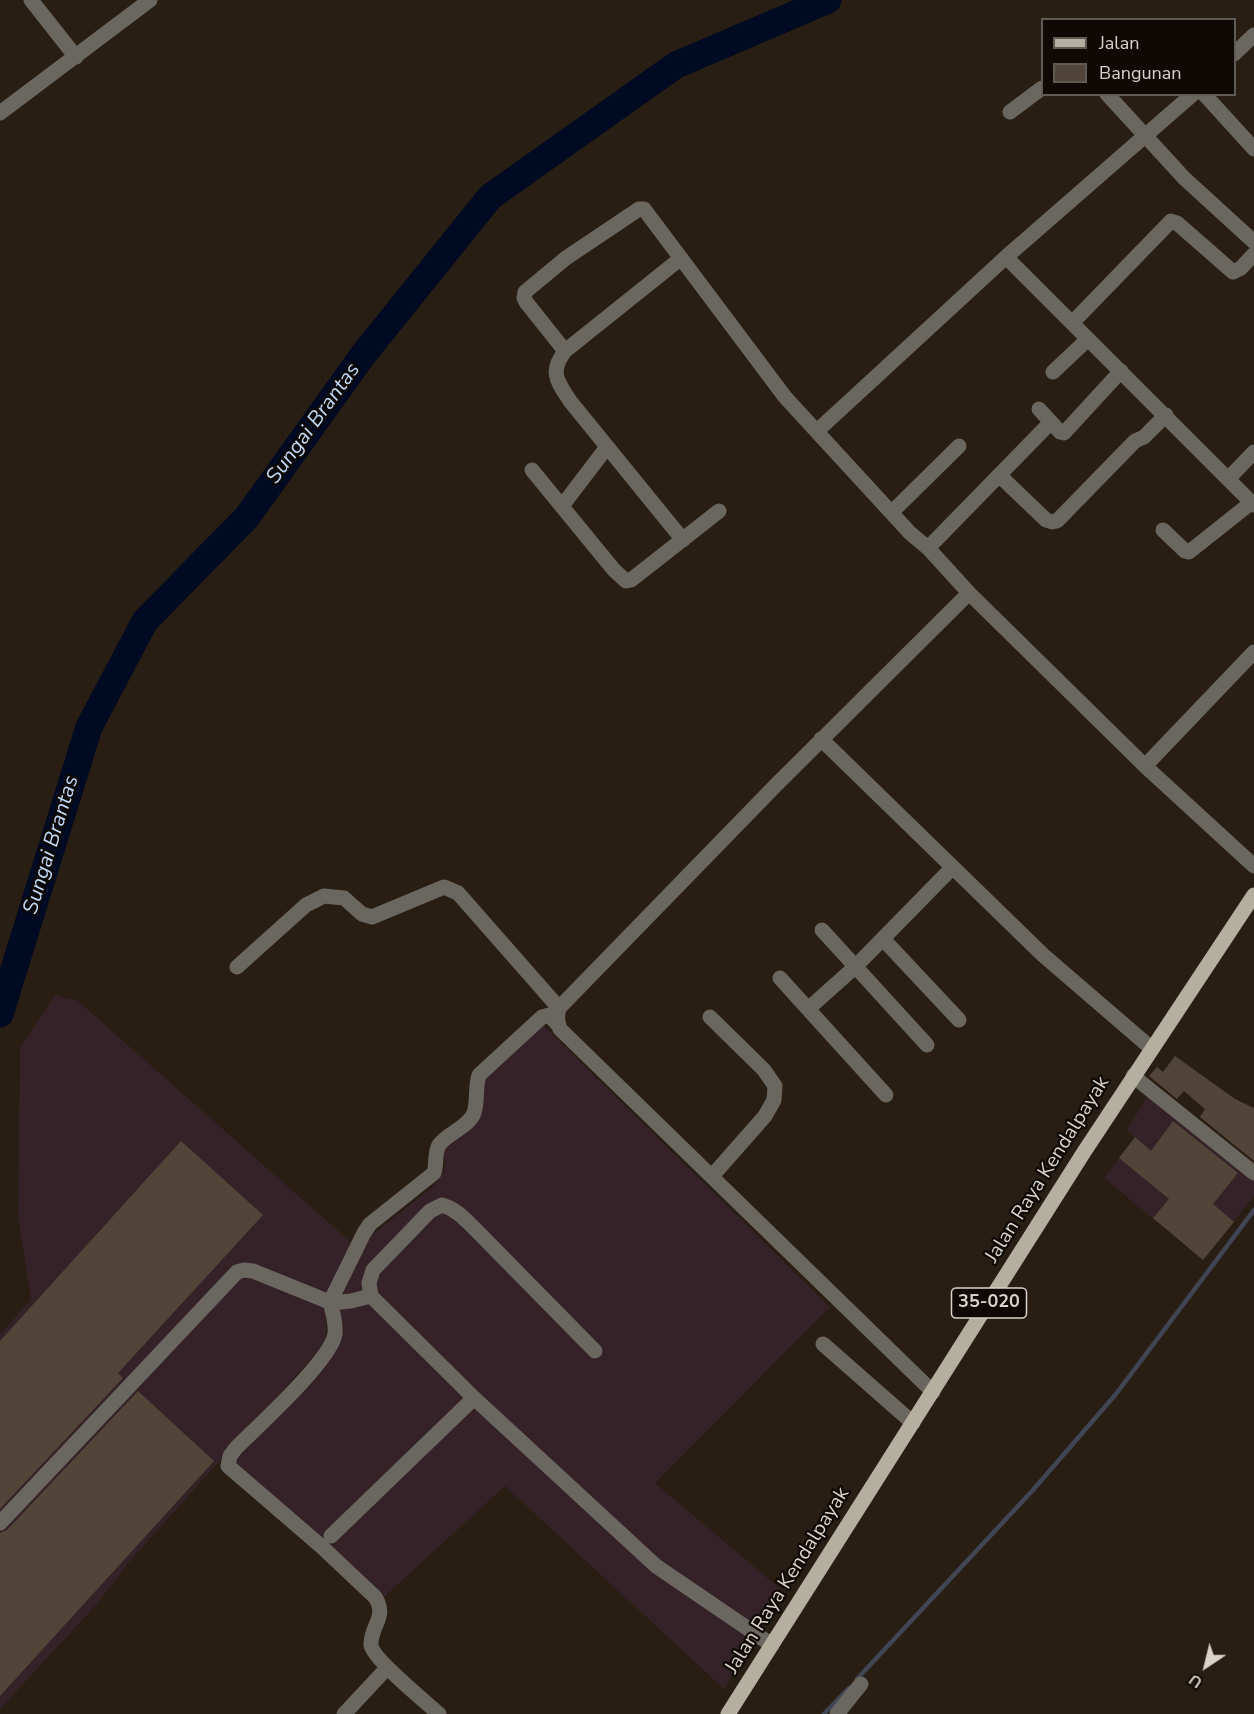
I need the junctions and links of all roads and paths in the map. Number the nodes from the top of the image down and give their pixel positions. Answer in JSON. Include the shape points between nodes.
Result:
{"nodes":[{"id":1,"x":31,"y":0,"type":"edge"},
{"id":2,"x":150,"y":0,"type":"edge"},
{"id":3,"x":1254,"y":35,"type":"edge"},
{"id":4,"x":1236,"y":52,"type":"edge"},
{"id":5,"x":76,"y":57,"type":"junction"},
{"id":6,"x":1041,"y":89,"type":"edge"},
{"id":7,"x":1109,"y":96,"type":"edge"},
{"id":8,"x":1191,"y":96,"type":"edge"},
{"id":9,"x":1206,"y":96,"type":"edge"},
{"id":10,"x":1010,"y":112,"type":"dead end"},
{"id":11,"x":0,"y":113,"type":"edge"},
{"id":12,"x":1144,"y":135,"type":"junction"},
{"id":13,"x":1252,"y":140,"type":"edge"},
{"id":14,"x":1254,"y":242,"type":"edge"},
{"id":15,"x":1254,"y":255,"type":"edge"},
{"id":16,"x":1006,"y":257,"type":"junction"},
{"id":17,"x":680,"y":260,"type":"junction"},
{"id":18,"x":1073,"y":322,"type":"junction"},
{"id":19,"x":1088,"y":339,"type":"junction"},
{"id":20,"x":565,"y":351,"type":"junction"},
{"id":21,"x":1121,"y":371,"type":"junction"},
{"id":22,"x":1053,"y":372,"type":"dead end"},
{"id":23,"x":1039,"y":409,"type":"dead end"},
{"id":24,"x":1166,"y":415,"type":"junction"},
{"id":25,"x":1051,"y":422,"type":"junction"},
{"id":26,"x":817,"y":430,"type":"junction"},
{"id":27,"x":959,"y":446,"type":"dead end"},
{"id":28,"x":607,"y":447,"type":"junction"},
{"id":29,"x":1254,"y":452,"type":"edge"},
{"id":30,"x":532,"y":470,"type":"dead end"},
{"id":31,"x":999,"y":474,"type":"junction"},
{"id":32,"x":1229,"y":478,"type":"junction"},
{"id":33,"x":1253,"y":503,"type":"edge"},
{"id":34,"x":562,"y":507,"type":"junction"},
{"id":35,"x":719,"y":511,"type":"dead end"},
{"id":36,"x":892,"y":512,"type":"junction"},
{"id":37,"x":1163,"y":530,"type":"dead end"},
{"id":38,"x":683,"y":540,"type":"junction"},
{"id":39,"x":928,"y":548,"type":"junction"},
{"id":40,"x":969,"y":593,"type":"junction"},
{"id":41,"x":1254,"y":652,"type":"edge"},
{"id":42,"x":821,"y":739,"type":"junction"},
{"id":43,"x":1145,"y":766,"type":"junction"},
{"id":44,"x":1254,"y":866,"type":"edge"},
{"id":45,"x":952,"y":868,"type":"junction"},
{"id":46,"x":1254,"y":895,"type":"edge"},
{"id":47,"x":822,"y":930,"type":"dead end"},
{"id":48,"x":883,"y":939,"type":"junction"},
{"id":49,"x":237,"y":967,"type":"dead end"},
{"id":50,"x":855,"y":967,"type":"junction"},
{"id":51,"x":780,"y":978,"type":"dead end"},
{"id":52,"x":559,"y":1008,"type":"junction"},
{"id":53,"x":808,"y":1009,"type":"junction"},
{"id":54,"x":710,"y":1017,"type":"dead end"},
{"id":55,"x":959,"y":1020,"type":"dead end"},
{"id":56,"x":559,"y":1026,"type":"junction"},
{"id":57,"x":927,"y":1045,"type":"dead end"},
{"id":58,"x":1151,"y":1048,"type":"junction"},
{"id":59,"x":1132,"y":1076,"type":"junction"},
{"id":60,"x":886,"y":1095,"type":"dead end"},
{"id":61,"x":1254,"y":1173,"type":"edge"},
{"id":62,"x":713,"y":1175,"type":"junction"},
{"id":63,"x":371,"y":1296,"type":"junction"},
{"id":64,"x":330,"y":1302,"type":"junction"},
{"id":65,"x":823,"y":1344,"type":"dead end"},
{"id":66,"x":595,"y":1351,"type":"dead end"},
{"id":67,"x":933,"y":1392,"type":"junction"},
{"id":68,"x":474,"y":1398,"type":"junction"},
{"id":69,"x":914,"y":1423,"type":"junction"},
{"id":70,"x":0,"y":1523,"type":"edge"},
{"id":71,"x":331,"y":1536,"type":"dead end"},
{"id":72,"x":772,"y":1645,"type":"junction"},
{"id":73,"x":387,"y":1668,"type":"junction"},
{"id":74,"x":861,"y":1684,"type":"dead end"},
{"id":75,"x":431,"y":1711,"type":"edge"},
{"id":76,"x":344,"y":1714,"type":"edge"},
{"id":77,"x":728,"y":1714,"type":"edge"},
{"id":78,"x":837,"y":1714,"type":"edge"}],
"edges":[{"from":1,"to":5,"type":"street"},
{"from":2,"to":5,"type":"street"},
{"from":3,"to":4,"type":"street"},
{"from":5,"to":11,"type":"street"},
{"from":6,"to":10,"type":"street"},
{"from":7,"to":12,"type":"street"},
{"from":8,"to":12,"type":"street"},
{"from":9,"to":13,"type":"street"},
{"from":12,"to":14,"type":"street"},
{"from":12,"to":16,"type":"street"},
{"from":15,"to":18,"type":"street","via":[[1233,272],[1171,221]]},
{"from":16,"to":18,"type":"street"},
{"from":16,"to":26,"type":"street"},
{"from":17,"to":20,"type":"street"},
{"from":17,"to":20,"type":"street","via":[[642,208],[547,272],[527,290],[524,298]]},
{"from":17,"to":26,"type":"street","via":[[785,397]]},
{"from":18,"to":19,"type":"street"},
{"from":19,"to":21,"type":"street"},
{"from":19,"to":22,"type":"street"},
{"from":20,"to":28,"type":"street","via":[[556,367],[559,383]]},
{"from":21,"to":24,"type":"street"},
{"from":21,"to":25,"type":"street","via":[[1064,433]]},
{"from":23,"to":25,"type":"street"},
{"from":24,"to":31,"type":"street","via":[[1135,441],[1058,521],[1046,520]]},
{"from":24,"to":32,"type":"street"},
{"from":25,"to":31,"type":"street"},
{"from":26,"to":36,"type":"street"},
{"from":27,"to":36,"type":"street"},
{"from":28,"to":34,"type":"street"},
{"from":28,"to":38,"type":"street"},
{"from":29,"to":32,"type":"street"},
{"from":30,"to":34,"type":"street"},
{"from":31,"to":39,"type":"street"},
{"from":32,"to":33,"type":"street"},
{"from":33,"to":37,"type":"street","via":[[1189,552]]},
{"from":34,"to":38,"type":"street","via":[[626,581]]},
{"from":35,"to":38,"type":"street"},
{"from":36,"to":39,"type":"street"},
{"from":39,"to":40,"type":"street"},
{"from":40,"to":42,"type":"street"},
{"from":40,"to":43,"type":"street"},
{"from":41,"to":43,"type":"street"},
{"from":42,"to":45,"type":"street"},
{"from":42,"to":52,"type":"street"},
{"from":43,"to":44,"type":"street"},
{"from":45,"to":48,"type":"street"},
{"from":45,"to":58,"type":"street","via":[[1043,955]]},
{"from":46,"to":58,"type":"main road","name":"Jalan Raya Kendalpayak","number":"35-020"},
{"from":47,"to":50,"type":"street"},
{"from":48,"to":50,"type":"street"},
{"from":48,"to":55,"type":"street"},
{"from":49,"to":52,"type":"street","via":[[306,905],[324,897],[344,898],[362,914],[372,917],[444,887],[458,893]]},
{"from":50,"to":53,"type":"street"},
{"from":50,"to":57,"type":"street"},
{"from":51,"to":53,"type":"street"},
{"from":52,"to":56,"type":"street"},
{"from":53,"to":60,"type":"street"},
{"from":54,"to":62,"type":"street","via":[[775,1086],[774,1100],[765,1116]]},
{"from":56,"to":62,"type":"street"},
{"from":56,"to":64,"type":"street","via":[[549,1015],[542,1017],[479,1075],[474,1113],[440,1143],[434,1173],[370,1224]]},
{"from":58,"to":59,"type":"main road","name":"Jalan Raya Kendalpayak","number":"35-020"},
{"from":59,"to":61,"type":"street"},
{"from":59,"to":67,"type":"main road","name":"Jalan Raya Kendalpayak","number":"35-020"},
{"from":62,"to":67,"type":"street"},
{"from":63,"to":64,"type":"street"},
{"from":63,"to":66,"type":"street","via":[[373,1270],[430,1211],[442,1205],[455,1210],[475,1229]]},
{"from":63,"to":68,"type":"street"},
{"from":64,"to":70,"type":"street","via":[[253,1271],[237,1272]]},
{"from":64,"to":73,"type":"street","via":[[335,1334],[330,1347],[236,1448],[228,1466],[375,1597],[380,1612],[372,1650]]},
{"from":65,"to":69,"type":"street"},
{"from":67,"to":69,"type":"main road","name":"Jalan Raya Kendalpayak","number":"35-020"},
{"from":68,"to":71,"type":"street"},
{"from":68,"to":72,"type":"street","via":[[656,1566]]},
{"from":69,"to":72,"type":"main road","name":"Jalan Raya Kendalpayak","number":"35-020"},
{"from":72,"to":77,"type":"main road","name":"Jalan Raya Kendalpayak","number":"35-020"},
{"from":73,"to":75,"type":"street"},
{"from":73,"to":76,"type":"street"},
{"from":74,"to":78,"type":"street"}]}
